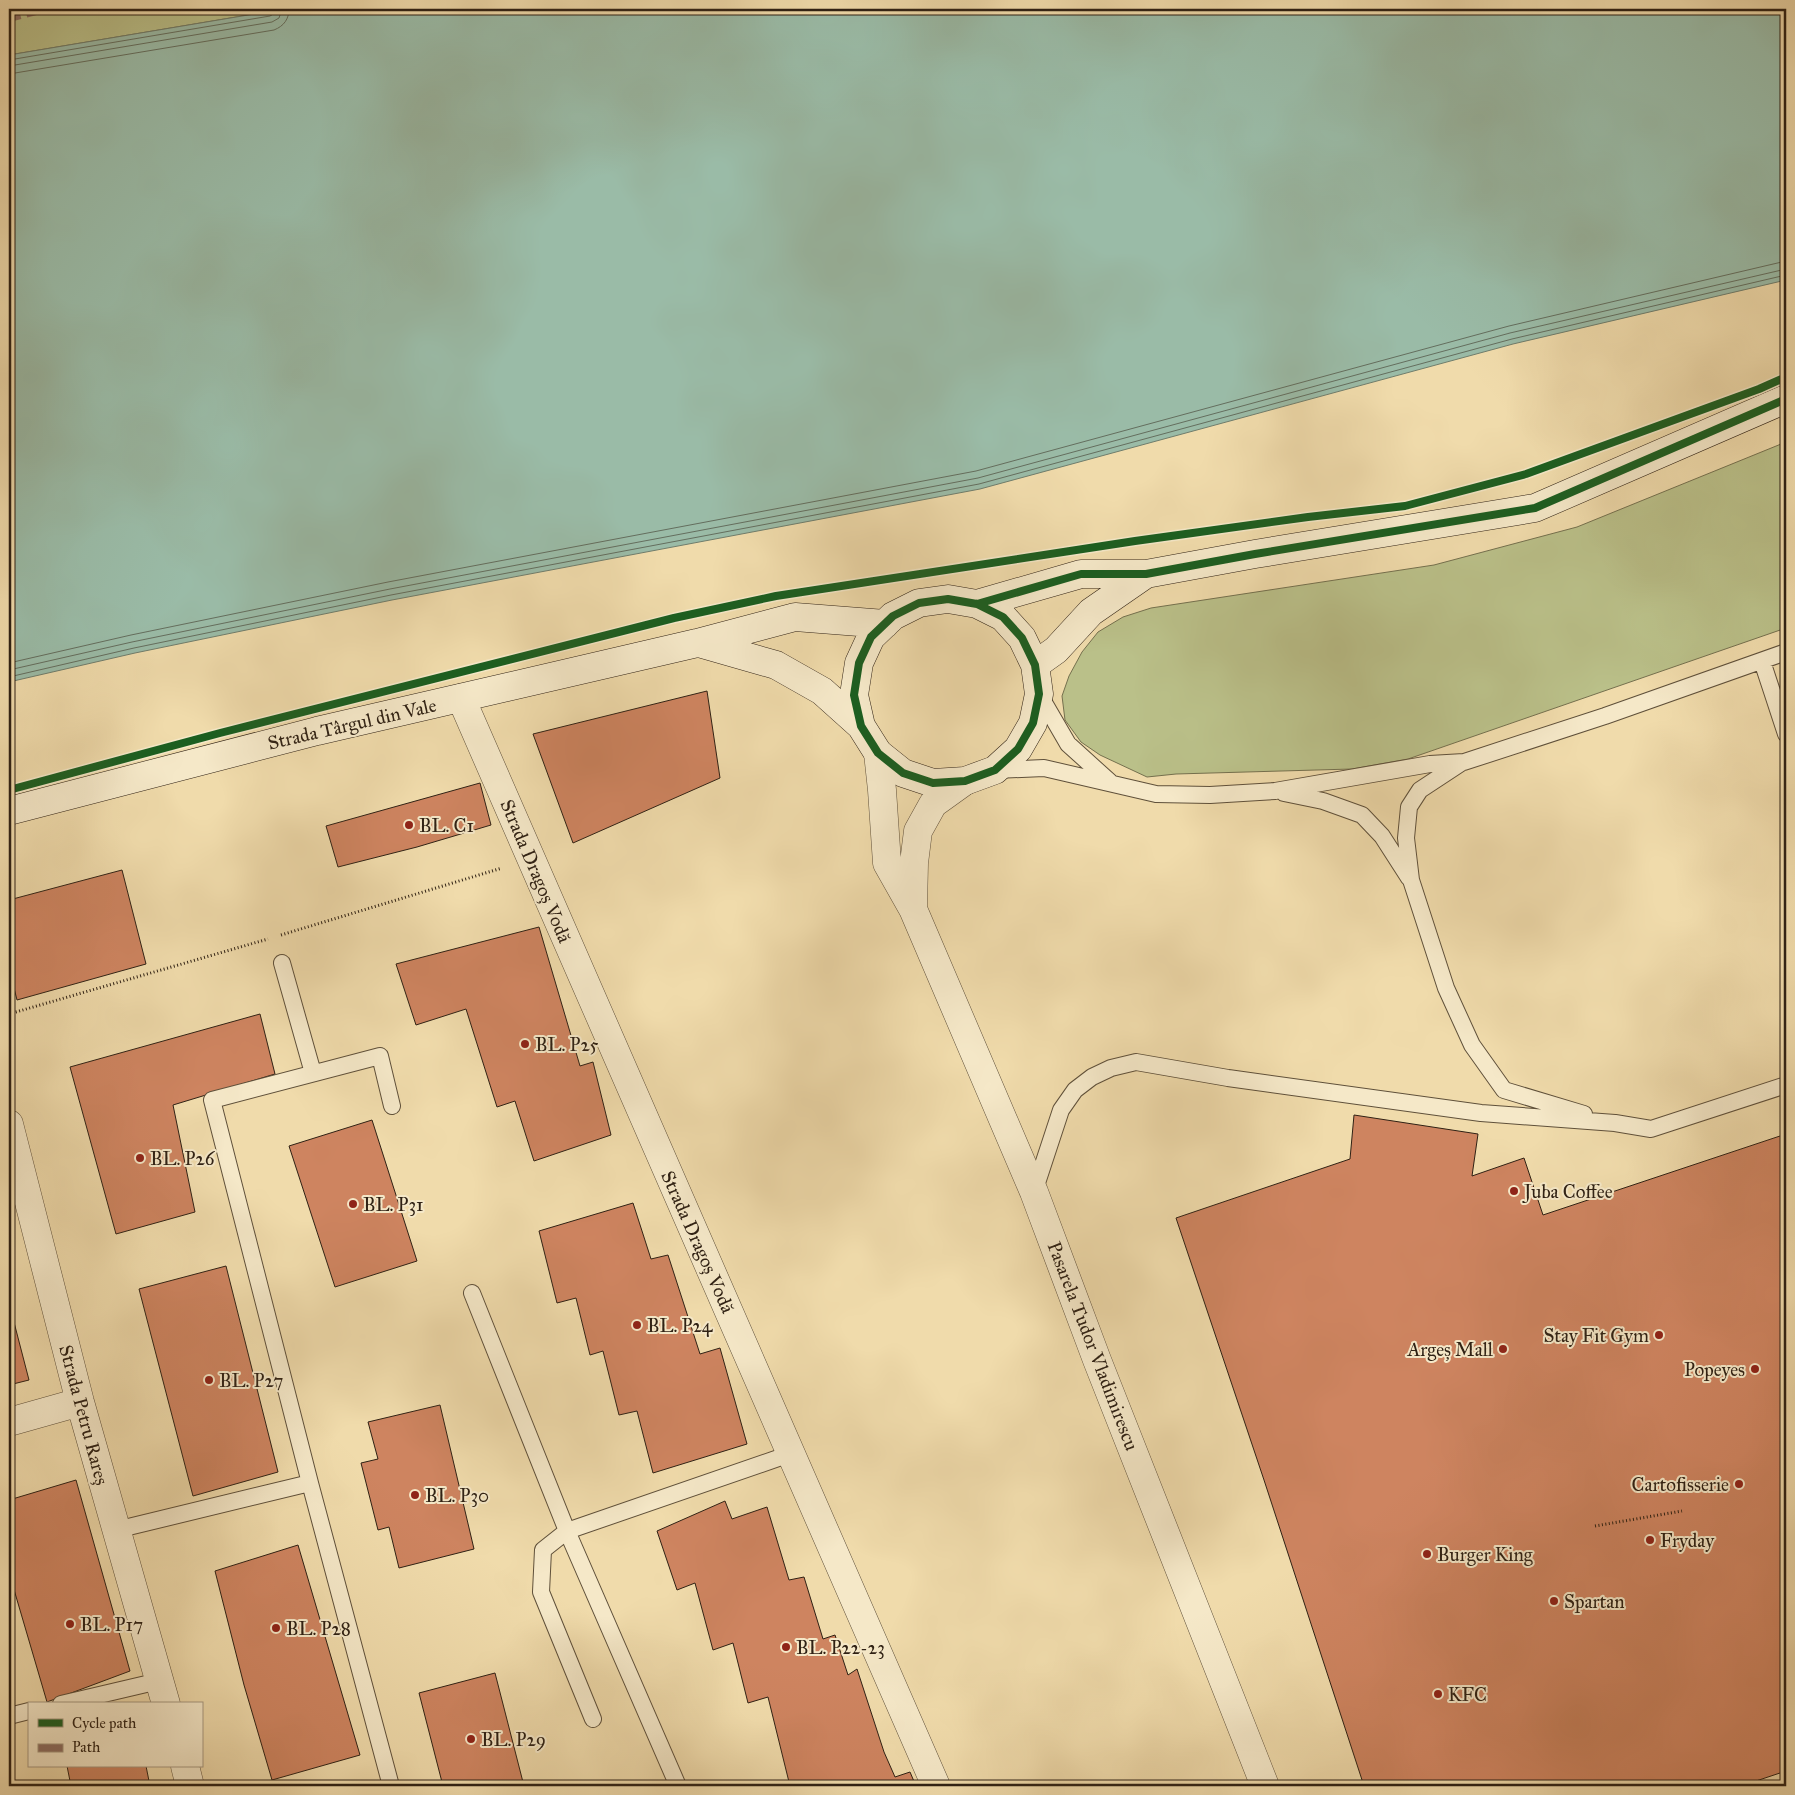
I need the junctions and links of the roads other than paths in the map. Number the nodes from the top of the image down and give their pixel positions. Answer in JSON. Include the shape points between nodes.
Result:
{"nodes":[{"id":1,"x":1786,"y":399,"type":"edge"},
{"id":2,"x":1146,"y":574,"type":"junction"},
{"id":3,"x":977,"y":604,"type":"junction"},
{"id":4,"x":885,"y":624,"type":"junction"},
{"id":5,"x":697,"y":643,"type":"junction"},
{"id":6,"x":1786,"y":652,"type":"edge"},
{"id":7,"x":1762,"y":661,"type":"junction"},
{"id":8,"x":1035,"y":665,"type":"junction"},
{"id":9,"x":1039,"y":694,"type":"junction"},
{"id":10,"x":461,"y":698,"type":"junction"},
{"id":11,"x":861,"y":726,"type":"junction"},
{"id":12,"x":1786,"y":734,"type":"edge"},
{"id":13,"x":878,"y":753,"type":"junction"},
{"id":14,"x":1464,"y":762,"type":"junction"},
{"id":15,"x":995,"y":770,"type":"junction"},
{"id":16,"x":965,"y":782,"type":"junction"},
{"id":17,"x":1112,"y":784,"type":"junction"},
{"id":18,"x":1275,"y":791,"type":"junction"},
{"id":19,"x":9,"y":811,"type":"edge"},
{"id":20,"x":1411,"y":880,"type":"junction"},
{"id":21,"x":913,"y":909,"type":"junction"},
{"id":22,"x":282,"y":963,"type":"dead end"},
{"id":23,"x":313,"y":1073,"type":"junction"},
{"id":24,"x":1786,"y":1085,"type":"edge"},
{"id":25,"x":392,"y":1106,"type":"dead end"},
{"id":26,"x":1615,"y":1123,"type":"junction"},
{"id":27,"x":9,"y":1124,"type":"edge"},
{"id":28,"x":1034,"y":1192,"type":"junction"},
{"id":29,"x":472,"y":1292,"type":"dead end"},
{"id":30,"x":80,"y":1402,"type":"junction"},
{"id":31,"x":9,"y":1422,"type":"edge"},
{"id":32,"x":790,"y":1454,"type":"junction"},
{"id":33,"x":310,"y":1483,"type":"junction"},
{"id":34,"x":116,"y":1530,"type":"junction"},
{"id":35,"x":567,"y":1531,"type":"junction"},
{"id":36,"x":163,"y":1692,"type":"edge"},
{"id":37,"x":77,"y":1702,"type":"edge"},
{"id":38,"x":28,"y":1711,"type":"edge"},
{"id":39,"x":9,"y":1716,"type":"edge"},
{"id":40,"x":592,"y":1719,"type":"dead end"},
{"id":41,"x":186,"y":1768,"type":"edge"},
{"id":42,"x":190,"y":1786,"type":"edge"},
{"id":43,"x":390,"y":1786,"type":"edge"},
{"id":44,"x":678,"y":1786,"type":"edge"},
{"id":45,"x":936,"y":1786,"type":"edge"},
{"id":46,"x":1265,"y":1786,"type":"edge"}],
"edges":[{"from":1,"to":2,"type":"street","name":"Strada Târgul din Vale","via":[[1535,508]]},
{"from":2,"to":3,"type":"street","name":"Strada Târgul din Vale","via":[[1081,574]]},
{"from":2,"to":8,"type":"street","name":"Strada Târgul din Vale","via":[[1090,612],[1056,650]]},
{"from":3,"to":4,"type":"street","name":"Strada Târgul din Vale","via":[[948,599],[919,603],[892,616]]},
{"from":3,"to":8,"type":"street","name":"Strada Târgul din Vale","via":[[1003,617],[1022,638]]},
{"from":4,"to":5,"type":"street","name":"Strada Târgul din Vale","via":[[795,617]]},
{"from":4,"to":11,"type":"street","name":"Strada Târgul din Vale","via":[[871,637],[858,663],[854,695]]},
{"from":5,"to":10,"type":"street","name":"Strada Târgul din Vale"},
{"from":5,"to":11,"type":"street","name":"Strada Târgul din Vale","via":[[776,665],[822,692]]},
{"from":6,"to":7,"type":"lane"},
{"from":7,"to":12,"type":"lane"},
{"from":7,"to":14,"type":"lane"},
{"from":8,"to":9,"type":"street","name":"Strada Târgul din Vale"},
{"from":9,"to":15,"type":"street","name":"Strada Târgul din Vale","via":[[1033,723],[1018,749]]},
{"from":9,"to":17,"type":"lane","via":[[1068,744]]},
{"from":10,"to":19,"type":"street","name":"Strada Târgul din Vale","via":[[317,731]]},
{"from":10,"to":32,"type":"street","name":"Strada Dragoș Vodă"},
{"from":11,"to":13,"type":"street","name":"Strada Târgul din Vale"},
{"from":13,"to":16,"type":"street","name":"Strada Târgul din Vale","via":[[903,773],[933,783]]},
{"from":13,"to":21,"type":"street","name":"Pasarela Tudor Vladimirescu","via":[[887,863]]},
{"from":14,"to":18,"type":"lane","via":[[1430,764]]},
{"from":14,"to":20,"type":"lane","via":[[1420,790],[1409,807],[1406,838]]},
{"from":15,"to":16,"type":"street","name":"Strada Târgul din Vale"},
{"from":15,"to":17,"type":"lane","via":[[1044,768]]},
{"from":16,"to":21,"type":"street","name":"Pasarela Tudor Vladimirescu","via":[[933,804],[918,831]]},
{"from":17,"to":18,"type":"lane","via":[[1156,794]]},
{"from":18,"to":20,"type":"lane","via":[[1323,801],[1362,815],[1382,836]]},
{"from":20,"to":26,"type":"lane","via":[[1446,988],[1472,1045],[1504,1090]]},
{"from":21,"to":28,"type":"street","name":"Pasarela Tudor Vladimirescu"},
{"from":22,"to":23,"type":"lane"},
{"from":23,"to":25,"type":"lane","via":[[380,1056]]},
{"from":23,"to":33,"type":"lane","via":[[212,1100]]},
{"from":24,"to":26,"type":"lane","via":[[1651,1130]]},
{"from":26,"to":28,"type":"lane","via":[[1481,1112],[1228,1078],[1136,1062],[1092,1077],[1075,1090],[1061,1110]]},
{"from":27,"to":30,"type":"street","name":"Strada Petru Rareș"},
{"from":28,"to":46,"type":"street","name":"Pasarela Tudor Vladimirescu"},
{"from":29,"to":35,"type":"lane"},
{"from":30,"to":31,"type":"street"},
{"from":30,"to":34,"type":"street","name":"Strada Petru Rareș"},
{"from":32,"to":35,"type":"lane"},
{"from":32,"to":45,"type":"street","name":"Strada Dragoș Vodă"},
{"from":33,"to":34,"type":"lane"},
{"from":33,"to":43,"type":"lane"},
{"from":34,"to":36,"type":"street","name":"Strada Petru Rareș"},
{"from":35,"to":40,"type":"lane","via":[[543,1550],[541,1592]]},
{"from":35,"to":44,"type":"lane"},
{"from":36,"to":37,"type":"lane"},
{"from":38,"to":39,"type":"lane"},
{"from":41,"to":42,"type":"street"}]}
